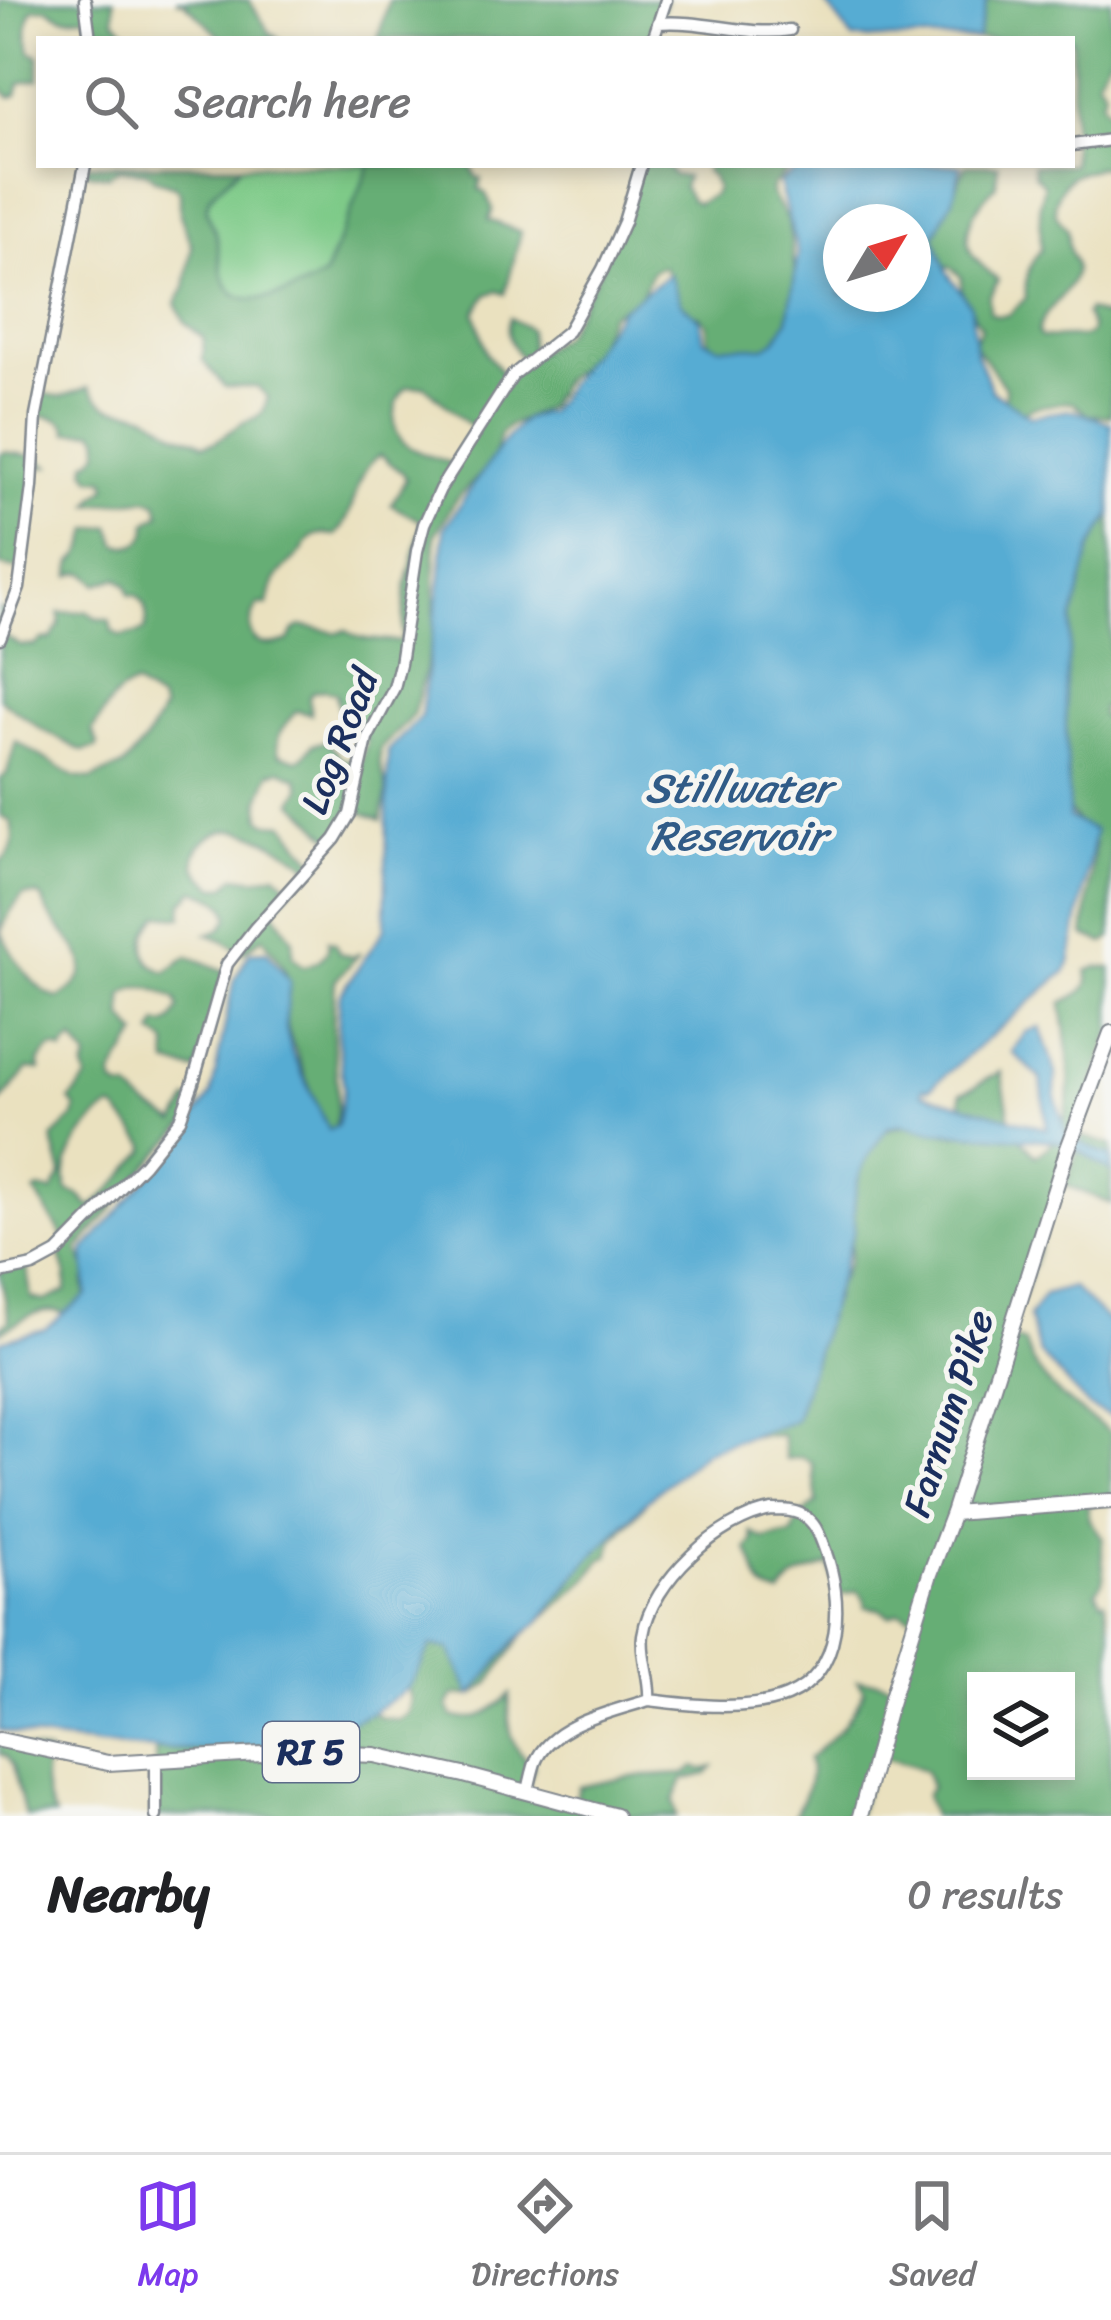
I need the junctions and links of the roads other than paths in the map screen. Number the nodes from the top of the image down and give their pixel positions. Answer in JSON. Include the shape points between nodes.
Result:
{"nodes":[{"id":1,"x":85,"y":0,"type":"edge"},
{"id":2,"x":666,"y":0,"type":"edge"},
{"id":3,"x":658,"y":23,"type":"junction"},
{"id":4,"x":790,"y":30,"type":"dead end"},
{"id":5,"x":90,"y":36,"type":"edge"},
{"id":6,"x":654,"y":36,"type":"edge"},
{"id":7,"x":1111,"y":140,"type":"edge"},
{"id":8,"x":1075,"y":145,"type":"edge"},
{"id":9,"x":84,"y":168,"type":"edge"},
{"id":10,"x":640,"y":168,"type":"edge"},
{"id":11,"x":0,"y":638,"type":"edge"},
{"id":12,"x":1111,"y":1034,"type":"edge"},
{"id":13,"x":0,"y":1273,"type":"edge"},
{"id":14,"x":1111,"y":1501,"type":"edge"},
{"id":15,"x":952,"y":1513,"type":"junction"},
{"id":16,"x":649,"y":1700,"type":"junction"},
{"id":17,"x":0,"y":1740,"type":"edge"},
{"id":18,"x":156,"y":1759,"type":"junction"},
{"id":19,"x":528,"y":1791,"type":"junction"},
{"id":20,"x":155,"y":1816,"type":"edge"},
{"id":21,"x":616,"y":1816,"type":"edge"},
{"id":22,"x":860,"y":1816,"type":"edge"}],
"edges":[{"from":1,"to":5,"type":"street"},
{"from":2,"to":3,"type":"street"},
{"from":3,"to":4,"type":"street"},
{"from":3,"to":6,"type":"street"},
{"from":7,"to":8,"type":"street"},
{"from":9,"to":11,"type":"street","via":[[36,416],[19,588]]},
{"from":10,"to":13,"type":"street","name":"Log Road","via":[[624,222],[568,331],[513,375],[440,489],[417,551],[397,676],[367,739],[350,814],[227,964],[180,1119],[57,1253]]},
{"from":12,"to":15,"type":"main road","name":"Farnum Pike"},
{"from":14,"to":15,"type":"main road"},
{"from":15,"to":22,"type":"main road","name":"Farnum Pike"},
{"from":16,"to":16,"type":"street","via":[[771,1701],[817,1672],[838,1606],[810,1520],[789,1510],[753,1514],[671,1576],[644,1630]]},
{"from":16,"to":19,"type":"street","via":[[555,1738],[536,1759]]},
{"from":17,"to":18,"type":"main road","number":"RI 5","via":[[108,1762]]},
{"from":18,"to":19,"type":"main road","number":"RI 5","via":[[375,1755]]},
{"from":18,"to":20,"type":"street"},
{"from":19,"to":21,"type":"main road","number":"RI 5"}]}
